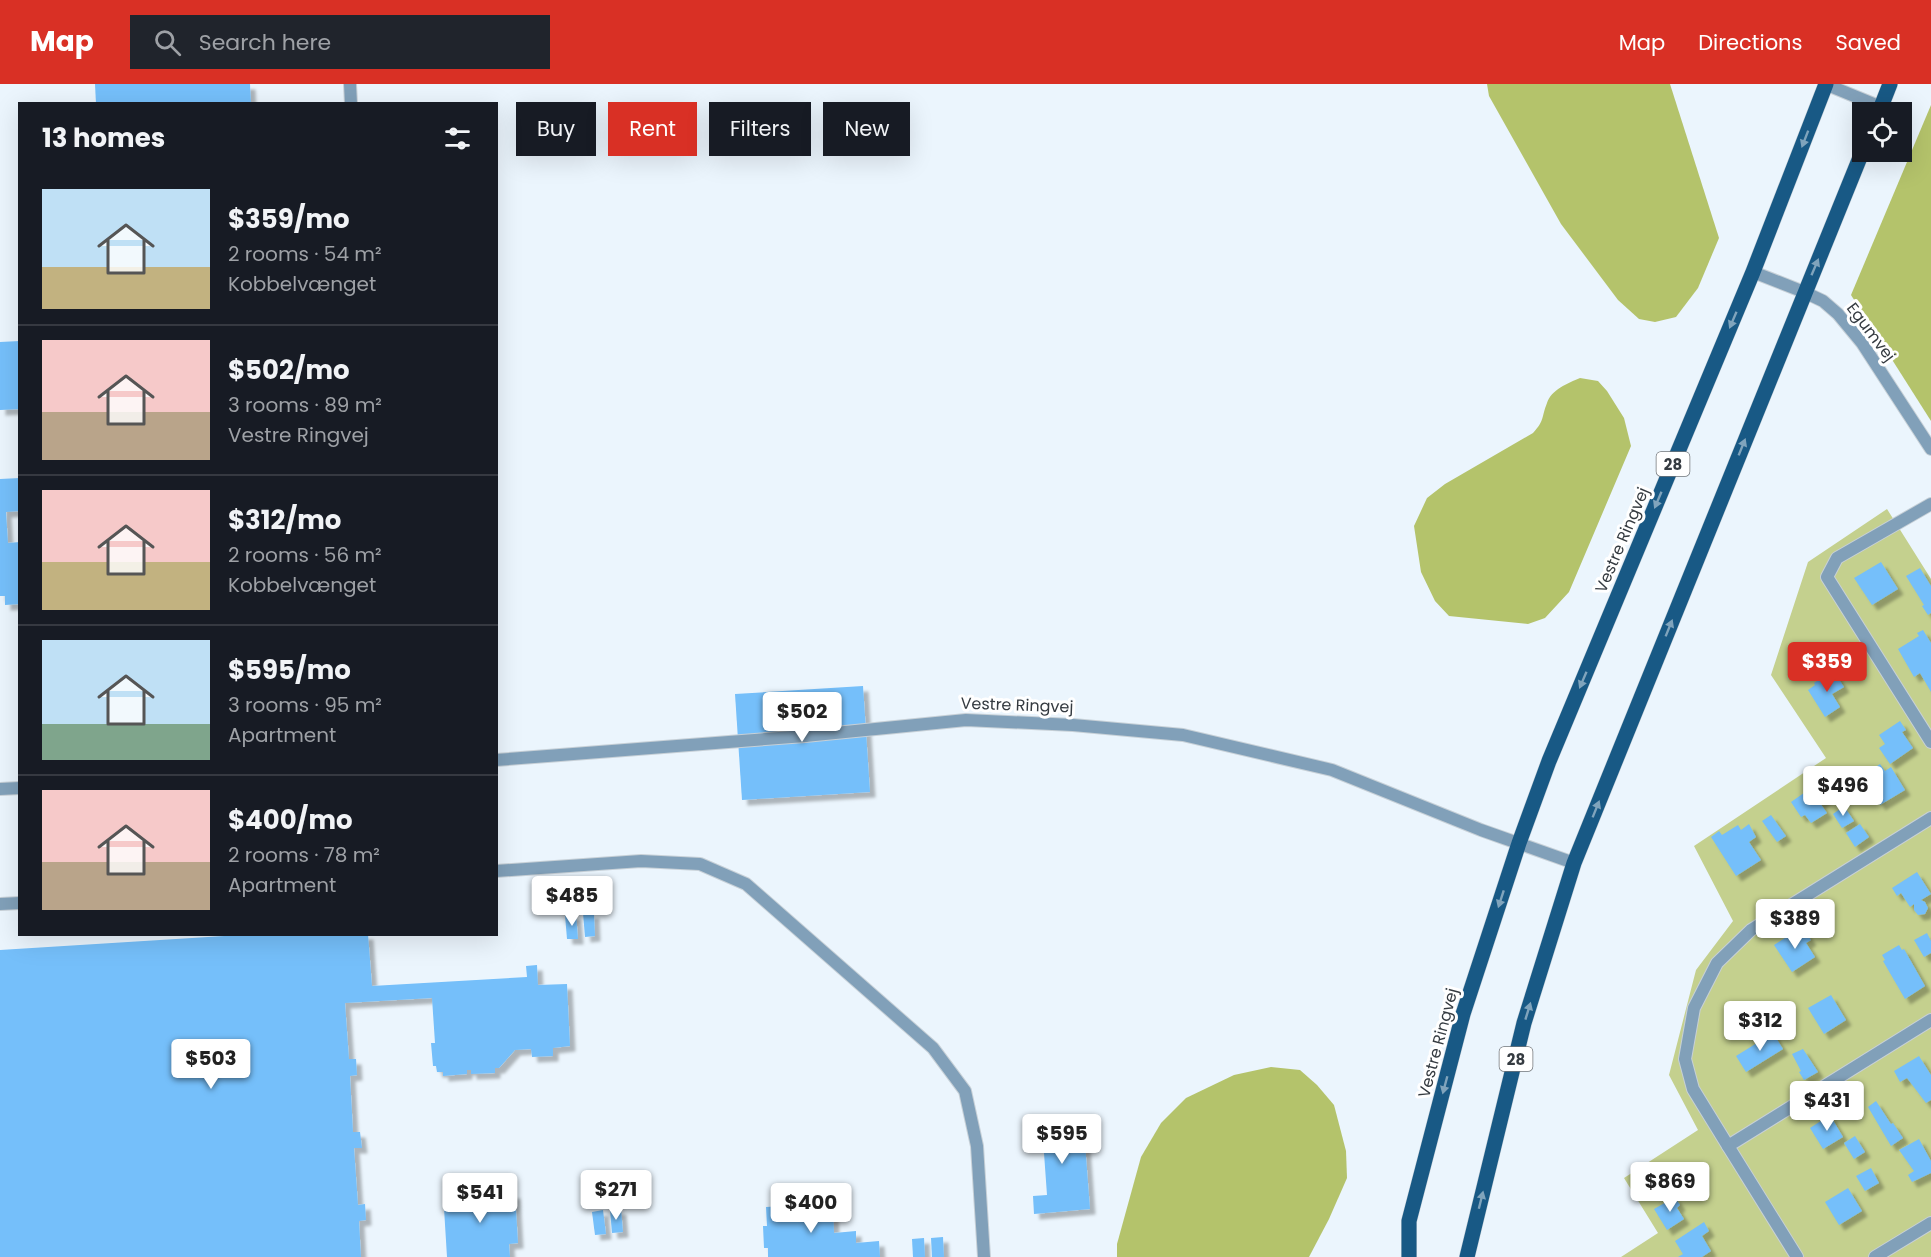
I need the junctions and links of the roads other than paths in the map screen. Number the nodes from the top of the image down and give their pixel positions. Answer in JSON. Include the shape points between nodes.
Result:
{"nodes":[{"id":1,"x":350,"y":84,"type":"edge"},
{"id":2,"x":1826,"y":84,"type":"edge"},
{"id":3,"x":1890,"y":84,"type":"edge"},
{"id":4,"x":351,"y":102,"type":"edge"},
{"id":5,"x":1863,"y":102,"type":"edge"},
{"id":6,"x":1883,"y":102,"type":"edge"},
{"id":7,"x":1858,"y":162,"type":"edge"},
{"id":8,"x":1753,"y":272,"type":"junction"},
{"id":9,"x":1804,"y":292,"type":"junction"},
{"id":10,"x":1931,"y":449,"type":"edge"},
{"id":11,"x":1931,"y":504,"type":"edge"},
{"id":12,"x":1931,"y":742,"type":"edge"},
{"id":13,"x":498,"y":760,"type":"edge"},
{"id":14,"x":18,"y":788,"type":"edge"},
{"id":15,"x":0,"y":789,"type":"edge"},
{"id":16,"x":1931,"y":818,"type":"edge"},
{"id":17,"x":1519,"y":843,"type":"junction"},
{"id":18,"x":1574,"y":863,"type":"junction"},
{"id":19,"x":498,"y":871,"type":"edge"},
{"id":20,"x":18,"y":903,"type":"edge"},
{"id":21,"x":0,"y":904,"type":"edge"},
{"id":22,"x":1931,"y":1020,"type":"edge"},
{"id":23,"x":1728,"y":1146,"type":"junction"},
{"id":24,"x":1931,"y":1223,"type":"edge"},
{"id":25,"x":984,"y":1257,"type":"edge"},
{"id":26,"x":1410,"y":1257,"type":"edge"},
{"id":27,"x":1467,"y":1257,"type":"edge"},
{"id":28,"x":1797,"y":1257,"type":"edge"},
{"id":29,"x":1875,"y":1257,"type":"edge"}],
"edges":[{"from":1,"to":4,"type":"street"},
{"from":2,"to":5,"type":"street"},
{"from":2,"to":8,"type":"main road","name":"Vestre Ringvej","number":"28","one_way":true},
{"from":3,"to":6,"type":"main road"},
{"from":9,"to":7,"type":"main road","number":"28","one_way":true},
{"from":8,"to":9,"type":"street","name":"Egumvej"},
{"from":8,"to":17,"type":"main road","name":"Vestre Ringvej","number":"28","one_way":true,"via":[[1549,761]]},
{"from":9,"to":10,"type":"street","name":"Egumvej","via":[[1838,314],[1862,343]]},
{"from":18,"to":9,"type":"main road","number":"28","one_way":true},
{"from":11,"to":12,"type":"street","via":[[1837,558],[1827,577]]},
{"from":13,"to":17,"type":"street","name":"Vestre Ringvej","via":[[966,720],[1073,725],[1183,735],[1332,770]]},
{"from":14,"to":15,"type":"street"},
{"from":16,"to":23,"type":"street","via":[[1751,930],[1717,963],[1694,1008],[1685,1059],[1693,1089]]},
{"from":17,"to":18,"type":"street","name":"Vestre Ringvej"},
{"from":17,"to":26,"type":"main road","name":"Vestre Ringvej","number":"28","one_way":true,"via":[[1463,1014],[1409,1221]]},
{"from":27,"to":18,"type":"main road","number":"28","one_way":true,"via":[[1524,1023]]},
{"from":19,"to":25,"type":"street","via":[[641,861],[700,864],[746,884],[933,1048],[965,1092],[977,1146]]},
{"from":20,"to":21,"type":"street"},
{"from":22,"to":23,"type":"street"},
{"from":23,"to":28,"type":"street"},
{"from":24,"to":29,"type":"street"}]}
